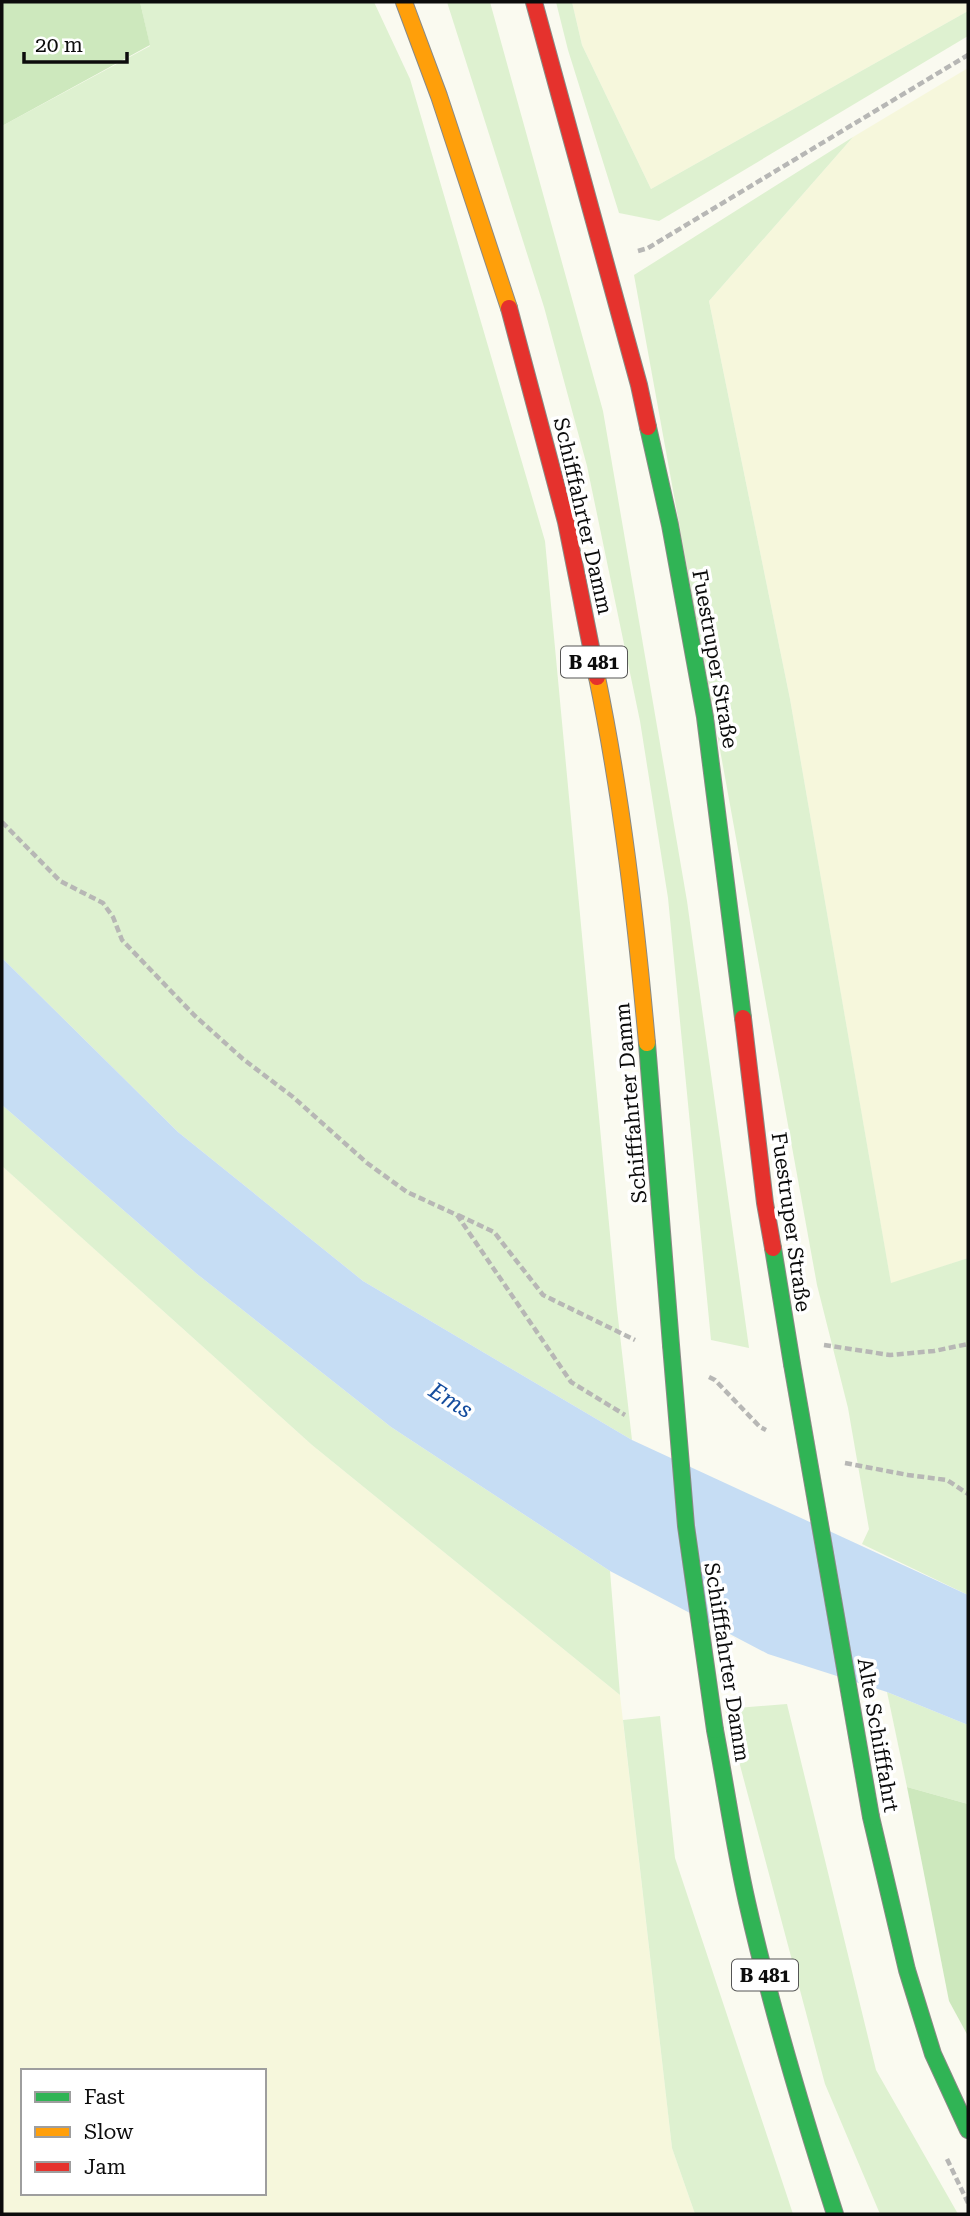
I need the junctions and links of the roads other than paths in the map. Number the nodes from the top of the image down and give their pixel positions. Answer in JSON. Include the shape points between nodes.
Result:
{"nodes":[{"id":1,"x":404,"y":2,"type":"edge"},
{"id":2,"x":534,"y":2,"type":"edge"},
{"id":3,"x":787,"y":1337,"type":"joint"},
{"id":4,"x":968,"y":2130,"type":"edge"},
{"id":5,"x":835,"y":2214,"type":"edge"}],
"edges":[{"from":1,"to":5,"type":"main road","name":"Schifffahrter Damm","number":"B 481","bridge":true,"via":[[508,306],[566,522],[608,730],[635,907],[686,1526],[715,1730],[770,1996]]},
{"from":2,"to":3,"type":"main road","name":"Fuestruper Straße","via":[[632,361],[673,539],[705,718],[765,1203]]},
{"from":3,"to":4,"type":"main road","name":"Alte Schifffahrt","bridge":true,"via":[[887,1894],[933,2054]]}]}
